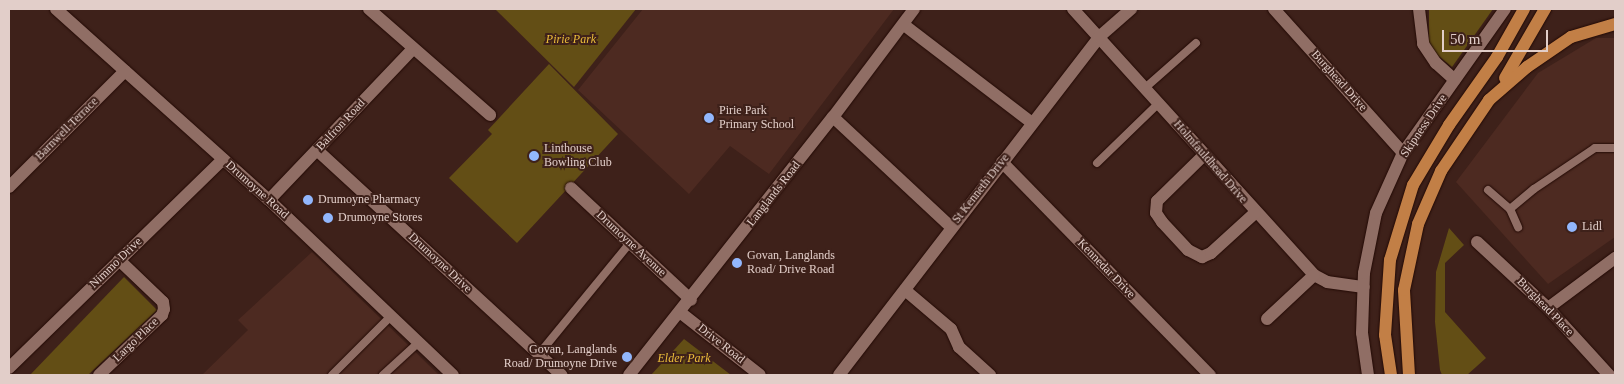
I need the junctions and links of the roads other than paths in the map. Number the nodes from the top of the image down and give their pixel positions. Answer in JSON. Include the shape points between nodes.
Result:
{"nodes":[{"id":1,"x":56,"y":9,"type":"edge"},
{"id":2,"x":369,"y":9,"type":"edge"},
{"id":3,"x":914,"y":9,"type":"edge"},
{"id":4,"x":1074,"y":9,"type":"edge"},
{"id":5,"x":1131,"y":9,"type":"edge"},
{"id":6,"x":1274,"y":9,"type":"edge"},
{"id":7,"x":1419,"y":9,"type":"edge"},
{"id":8,"x":1506,"y":9,"type":"edge"},
{"id":9,"x":1524,"y":9,"type":"edge"},
{"id":10,"x":1545,"y":9,"type":"edge"},
{"id":11,"x":1615,"y":24,"type":"edge"},
{"id":12,"x":904,"y":25,"type":"junction"},
{"id":13,"x":1099,"y":37,"type":"junction"},
{"id":14,"x":1196,"y":43,"type":"dead end"},
{"id":15,"x":412,"y":49,"type":"junction"},
{"id":16,"x":126,"y":71,"type":"junction"},
{"id":17,"x":1455,"y":80,"type":"junction"},
{"id":18,"x":1146,"y":88,"type":"junction"},
{"id":19,"x":1489,"y":100,"type":"junction"},
{"id":20,"x":1158,"y":103,"type":"junction"},
{"id":21,"x":490,"y":115,"type":"dead end"},
{"id":22,"x":834,"y":117,"type":"junction"},
{"id":23,"x":1032,"y":123,"type":"junction"},
{"id":24,"x":1615,"y":148,"type":"edge"},
{"id":25,"x":318,"y":151,"type":"junction"},
{"id":26,"x":1403,"y":154,"type":"junction"},
{"id":27,"x":1204,"y":155,"type":"junction"},
{"id":28,"x":223,"y":159,"type":"junction"},
{"id":29,"x":1002,"y":162,"type":"junction"},
{"id":30,"x":1097,"y":163,"type":"dead end"},
{"id":31,"x":9,"y":187,"type":"edge"},
{"id":32,"x":571,"y":188,"type":"dead end"},
{"id":33,"x":1488,"y":190,"type":"dead end"},
{"id":34,"x":269,"y":200,"type":"junction"},
{"id":35,"x":1510,"y":209,"type":"junction"},
{"id":36,"x":1255,"y":213,"type":"junction"},
{"id":37,"x":951,"y":227,"type":"junction"},
{"id":38,"x":1518,"y":228,"type":"dead end"},
{"id":39,"x":1477,"y":242,"type":"dead end"},
{"id":40,"x":630,"y":244,"type":"junction"},
{"id":41,"x":1615,"y":258,"type":"edge"},
{"id":42,"x":119,"y":260,"type":"junction"},
{"id":43,"x":1314,"y":275,"type":"junction"},
{"id":44,"x":1364,"y":287,"type":"junction"},
{"id":45,"x":905,"y":290,"type":"junction"},
{"id":46,"x":691,"y":300,"type":"junction"},
{"id":47,"x":1548,"y":308,"type":"junction"},
{"id":48,"x":681,"y":313,"type":"junction"},
{"id":49,"x":391,"y":316,"type":"junction"},
{"id":50,"x":1267,"y":318,"type":"dead end"},
{"id":51,"x":419,"y":342,"type":"junction"},
{"id":52,"x":539,"y":354,"type":"junction"},
{"id":53,"x":9,"y":368,"type":"edge"},
{"id":54,"x":99,"y":375,"type":"edge"},
{"id":55,"x":332,"y":375,"type":"edge"},
{"id":56,"x":383,"y":375,"type":"edge"},
{"id":57,"x":453,"y":375,"type":"edge"},
{"id":58,"x":562,"y":375,"type":"edge"},
{"id":59,"x":629,"y":375,"type":"edge"},
{"id":60,"x":760,"y":375,"type":"edge"},
{"id":61,"x":839,"y":375,"type":"edge"},
{"id":62,"x":990,"y":375,"type":"edge"},
{"id":63,"x":1210,"y":375,"type":"edge"},
{"id":64,"x":1368,"y":375,"type":"edge"},
{"id":65,"x":1391,"y":375,"type":"edge"},
{"id":66,"x":1409,"y":375,"type":"edge"},
{"id":67,"x":1609,"y":375,"type":"edge"}],
"edges":[{"from":1,"to":16,"type":"street","name":"Drumoyne Road"},
{"from":2,"to":15,"type":"street"},
{"from":3,"to":12,"type":"street","name":"Langlands Road"},
{"from":4,"to":13,"type":"street","name":"Holmfauldhead Drive"},
{"from":5,"to":13,"type":"street","name":"St Kenneth Drive"},
{"from":6,"to":26,"type":"street","name":"Burghead Drive"},
{"from":7,"to":17,"type":"street","via":[[1423,44],[1436,63]]},
{"from":8,"to":17,"type":"street","name":"Skipness Drive"},
{"from":9,"to":65,"type":"main road","via":[[1497,57],[1449,125],[1413,186],[1390,260],[1385,335]]},
{"from":10,"to":19,"type":"main road","via":[[1520,57]]},
{"from":11,"to":19,"type":"main road","via":[[1571,37],[1548,50]]},
{"from":12,"to":22,"type":"street","name":"Langlands Road"},
{"from":12,"to":23,"type":"street"},
{"from":13,"to":18,"type":"street","name":"Holmfauldhead Drive"},
{"from":13,"to":23,"type":"street","name":"St Kenneth Drive"},
{"from":14,"to":18,"type":"lane"},
{"from":15,"to":21,"type":"street"},
{"from":15,"to":25,"type":"street","name":"Balfron Road"},
{"from":16,"to":28,"type":"street","name":"Drumoyne Road"},
{"from":16,"to":31,"type":"street","name":"Barnwell Terrace"},
{"from":17,"to":26,"type":"street","name":"Skipness Drive"},
{"from":18,"to":20,"type":"street","name":"Holmfauldhead Drive"},
{"from":19,"to":66,"type":"main road","via":[[1441,171],[1418,224],[1404,290]]},
{"from":20,"to":27,"type":"street","name":"Holmfauldhead Drive"},
{"from":20,"to":30,"type":"lane"},
{"from":22,"to":37,"type":"street"},
{"from":22,"to":46,"type":"street","name":"Langlands Road"},
{"from":23,"to":29,"type":"street","name":"St Kenneth Drive"},
{"from":24,"to":35,"type":"lane","via":[[1595,148]]},
{"from":25,"to":34,"type":"street","name":"Balfron Road"},
{"from":25,"to":52,"type":"street","name":"Drumoyne Drive"},
{"from":26,"to":44,"type":"street","name":"Skipness Drive","via":[[1376,213]]},
{"from":27,"to":36,"type":"street","name":"Holmfauldhead Drive"},
{"from":27,"to":36,"type":"street","via":[[1157,201],[1156,213],[1162,222],[1188,250],[1202,256],[1211,253]]},
{"from":28,"to":34,"type":"street","name":"Drumoyne Road"},
{"from":28,"to":42,"type":"street","name":"Nimmo Drive"},
{"from":29,"to":37,"type":"street","name":"St Kenneth Drive"},
{"from":29,"to":63,"type":"street","name":"Kennedar Drive"},
{"from":32,"to":40,"type":"street","name":"Drumoyne Avenue"},
{"from":33,"to":35,"type":"lane"},
{"from":34,"to":49,"type":"street","name":"Drumoyne Road"},
{"from":35,"to":38,"type":"lane"},
{"from":36,"to":43,"type":"street","name":"Holmfauldhead Drive"},
{"from":37,"to":45,"type":"street","name":"St Kenneth Drive"},
{"from":39,"to":47,"type":"street","name":"Burghead Place"},
{"from":40,"to":46,"type":"street","name":"Drumoyne Avenue"},
{"from":40,"to":52,"type":"lane"},
{"from":41,"to":47,"type":"street"},
{"from":42,"to":53,"type":"street","name":"Nimmo Drive"},
{"from":42,"to":54,"type":"street","name":"Largo Place","via":[[163,302],[164,308],[162,315]]},
{"from":43,"to":44,"type":"street","name":"Holmfauldhead Drive","via":[[1327,282]]},
{"from":43,"to":50,"type":"street"},
{"from":44,"to":64,"type":"street","name":"Skipness Drive","via":[[1362,334]]},
{"from":45,"to":61,"type":"street","name":"St Kenneth Drive"},
{"from":45,"to":62,"type":"street","via":[[951,329],[958,347]]},
{"from":46,"to":48,"type":"street","name":"Langlands Road"},
{"from":47,"to":67,"type":"street","name":"Burghead Place"},
{"from":48,"to":59,"type":"street","name":"Langlands Road"},
{"from":48,"to":60,"type":"street","name":"Drive Road"},
{"from":49,"to":51,"type":"street","name":"Drumoyne Road"},
{"from":49,"to":55,"type":"lane"},
{"from":51,"to":56,"type":"lane"},
{"from":51,"to":57,"type":"street","name":"Drumoyne Road"},
{"from":52,"to":58,"type":"street","name":"Drumoyne Drive"}]}
